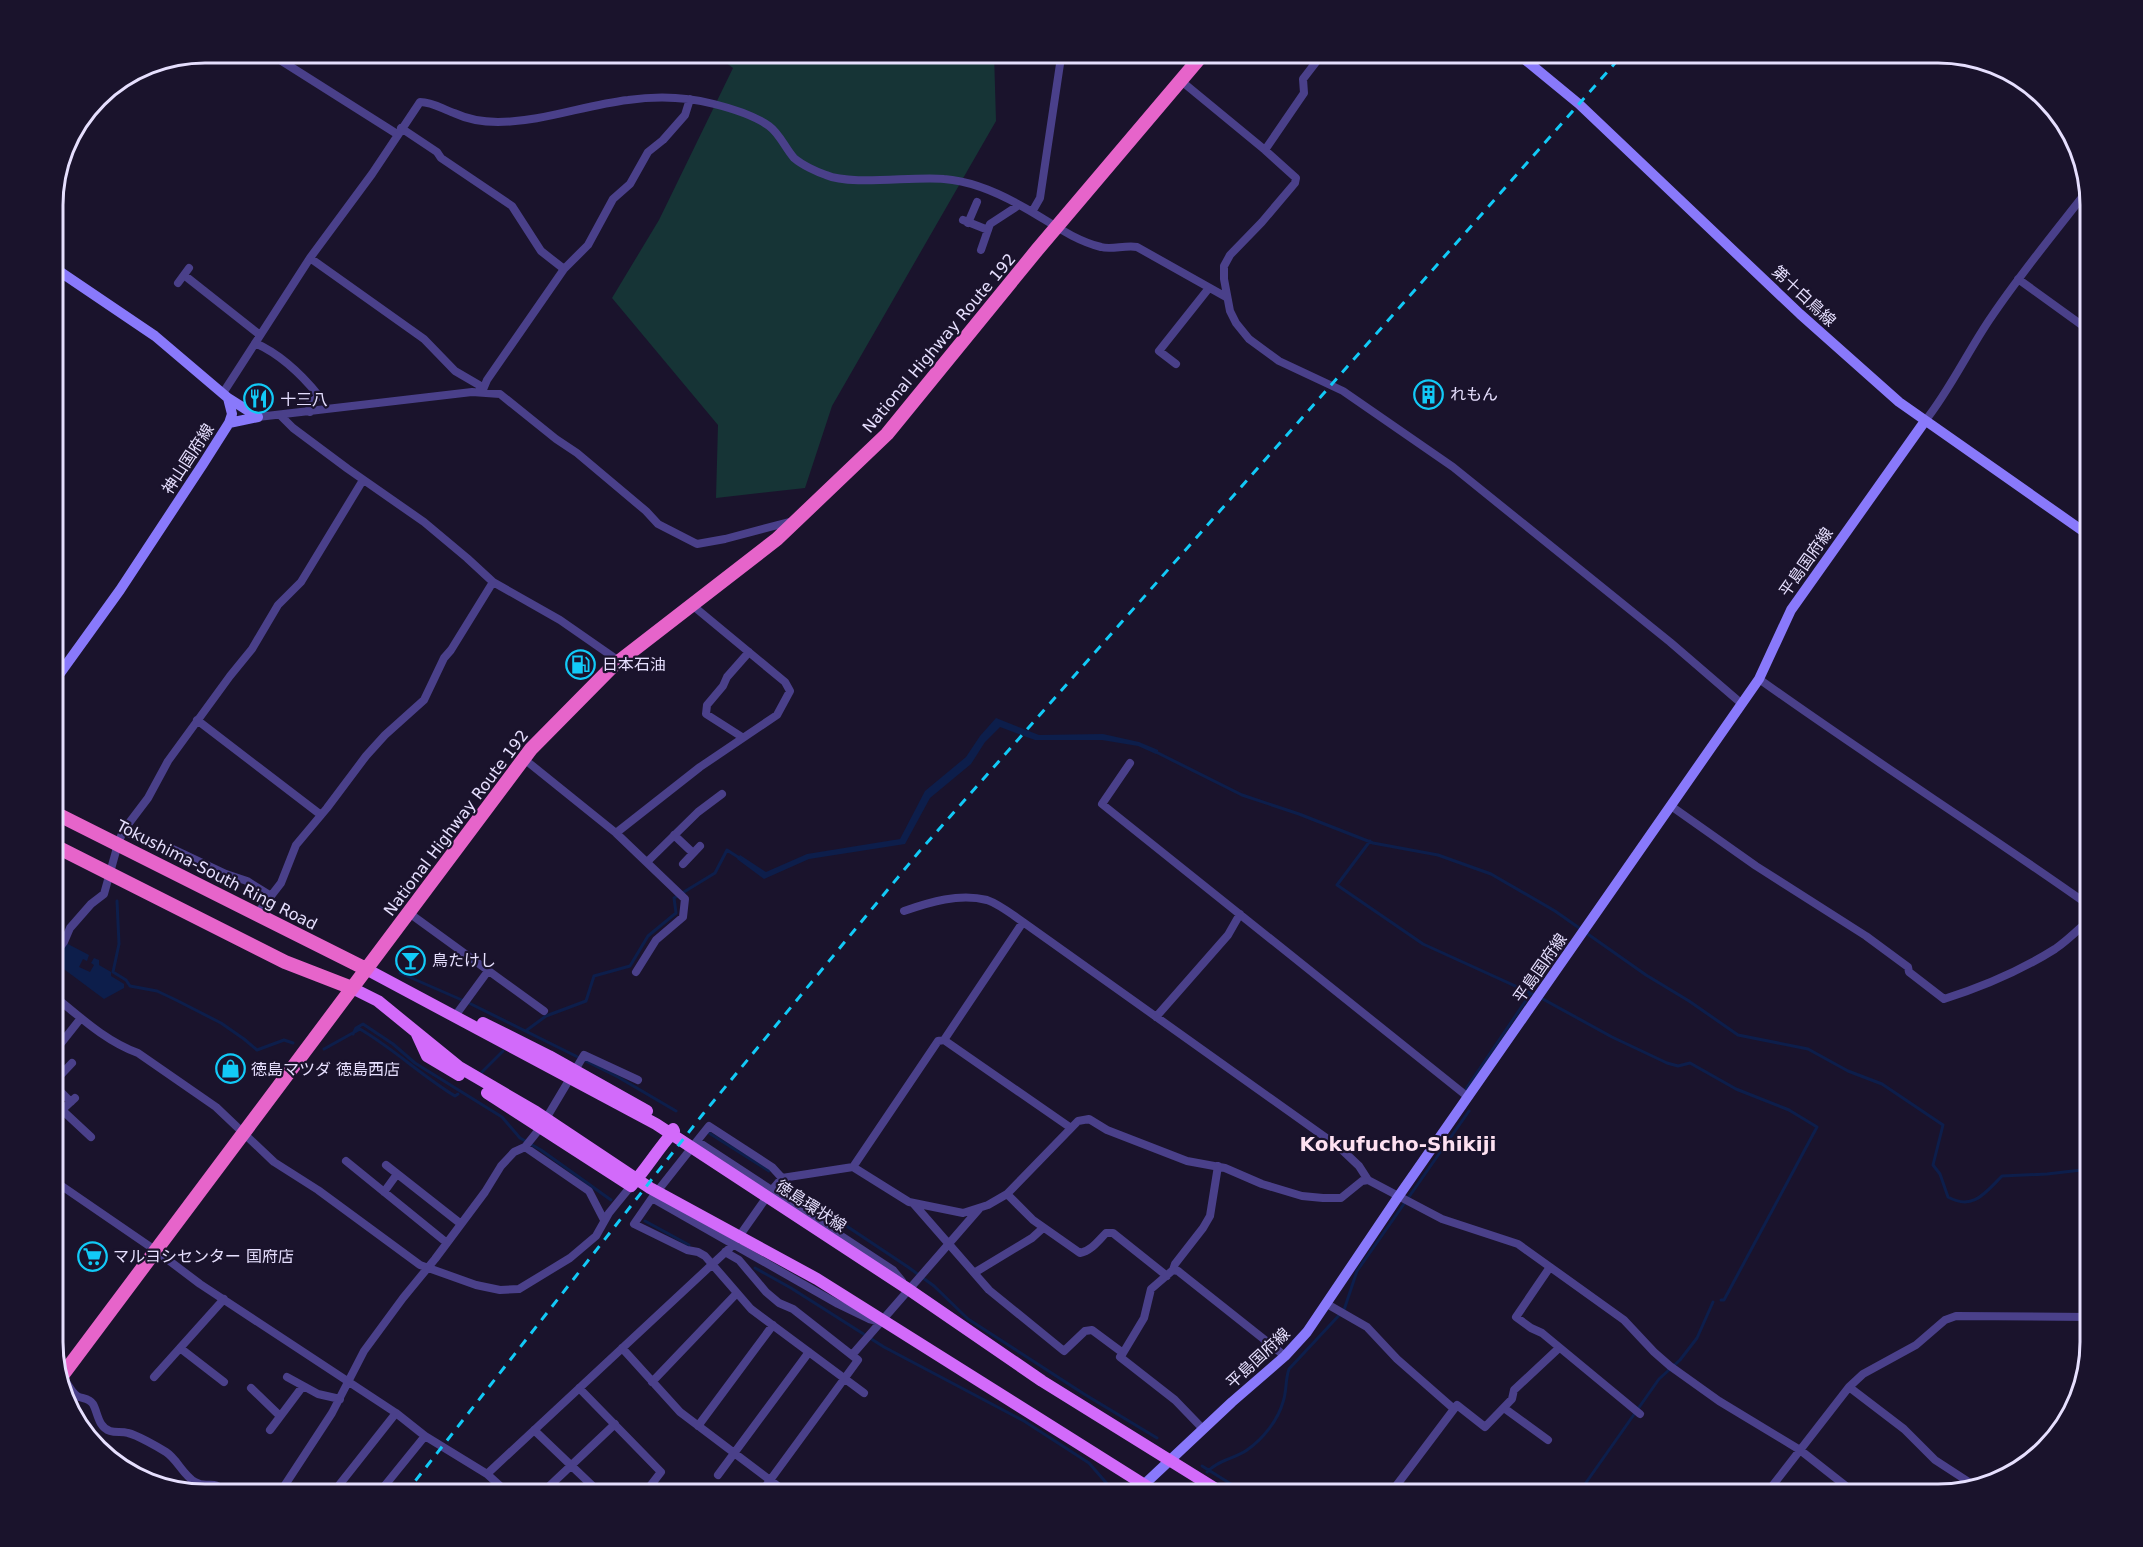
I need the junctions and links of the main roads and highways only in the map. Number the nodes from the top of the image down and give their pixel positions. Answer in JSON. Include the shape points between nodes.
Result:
{"nodes":[{"id":1,"x":1195,"y":63,"type":"edge"},
{"id":2,"x":1530,"y":63,"type":"edge"},
{"id":3,"x":63,"y":274,"type":"edge"},
{"id":4,"x":225,"y":395,"type":"junction"},
{"id":5,"x":1925,"y":421,"type":"junction"},
{"id":6,"x":229,"y":423,"type":"junction"},
{"id":7,"x":2080,"y":528,"type":"edge"},
{"id":8,"x":63,"y":669,"type":"edge"},
{"id":9,"x":63,"y":816,"type":"edge"},
{"id":10,"x":63,"y":850,"type":"edge"},
{"id":11,"x":366,"y":969,"type":"junction"},
{"id":12,"x":352,"y":988,"type":"junction"},
{"id":13,"x":455,"y":1016,"type":"junction"},
{"id":14,"x":416,"y":1030,"type":"junction"},
{"id":15,"x":65,"y":1367,"type":"edge"},
{"id":16,"x":1170,"y":1460,"type":"junction"},
{"id":17,"x":1142,"y":1484,"type":"edge"},
{"id":18,"x":1145,"y":1484,"type":"edge"},
{"id":19,"x":1208,"y":1484,"type":"edge"}],
"edges":[{"from":1,"to":11,"type":"highway","name":"National Highway Route 192","via":[[887,434],[777,539],[619,661],[531,749]]},
{"from":2,"to":5,"type":"main road","name":"第十白鳥線","via":[[1579,104],[1800,314]]},
{"from":3,"to":4,"type":"main road","via":[[155,336]]},
{"from":4,"to":6,"type":"main road","name":"神山国府線","via":[[232,414]]},
{"from":4,"to":6,"type":"main road","via":[[258,417]]},
{"from":5,"to":7,"type":"main road","name":"第十白鳥線"},
{"from":5,"to":16,"type":"main road","name":"平島国府線","via":[[1791,610],[1759,679],[1468,1097],[1403,1200],[1307,1332]]},
{"from":6,"to":8,"type":"main road","name":"神山国府線","via":[[120,590]]},
{"from":9,"to":11,"type":"highway","name":"Tokushima-South Ring Road","via":[[120,837],[257,914]]},
{"from":10,"to":12,"type":"highway","via":[[285,962]]},
{"from":11,"to":12,"type":"highway","name":"National Highway Route 192"},
{"from":11,"to":13,"type":"main road","name":"徳島環状線"},
{"from":12,"to":14,"type":"main road","via":[[378,1001]]},
{"from":12,"to":15,"type":"highway","name":"National Highway Route 192"},
{"from":13,"to":14,"type":"main road","via":[[476,1020],[579,1063],[674,1131],[631,1186],[427,1056]]},
{"from":13,"to":16,"type":"main road","name":"徳島環状線","via":[[656,1124],[1042,1381]]},
{"from":14,"to":17,"type":"main road","via":[[459,1067],[536,1112],[650,1188],[817,1279]]},
{"from":16,"to":18,"type":"main road","name":"平島国府線"},
{"from":16,"to":19,"type":"main road","name":"徳島環状線"}]}
